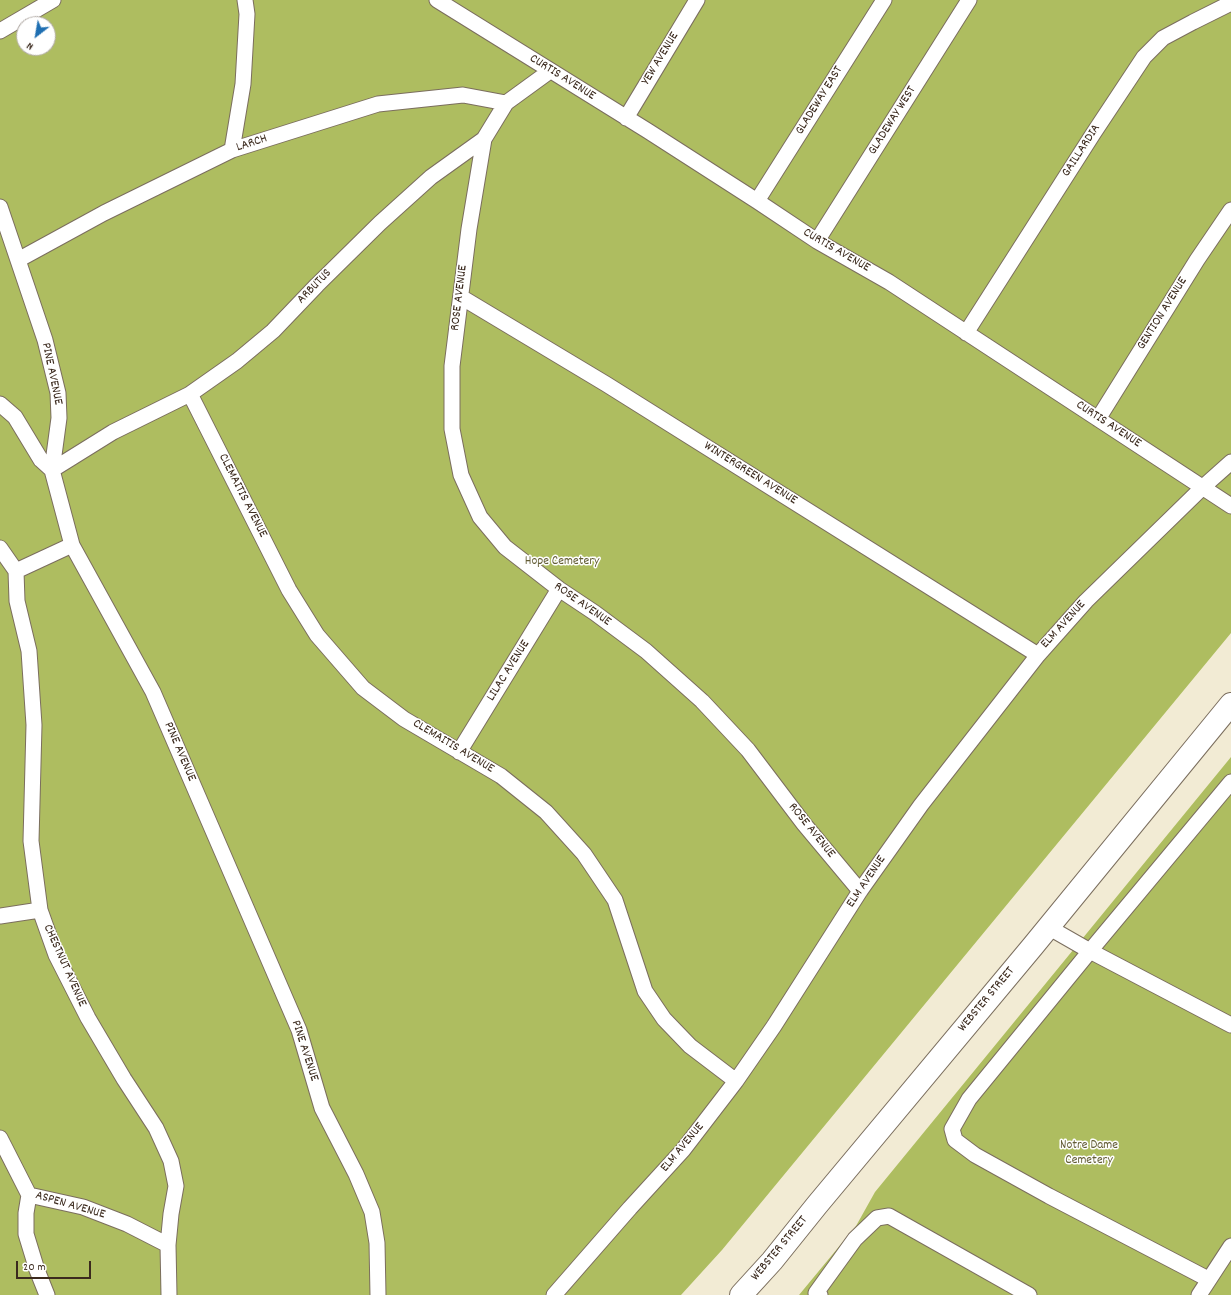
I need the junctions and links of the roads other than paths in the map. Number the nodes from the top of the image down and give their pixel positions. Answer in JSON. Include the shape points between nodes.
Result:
{"nodes":[{"id":1,"x":53,"y":0,"type":"edge"},
{"id":2,"x":245,"y":0,"type":"edge"},
{"id":3,"x":437,"y":0,"type":"edge"},
{"id":4,"x":697,"y":0,"type":"edge"},
{"id":5,"x":884,"y":0,"type":"edge"},
{"id":6,"x":969,"y":0,"type":"edge"},
{"id":7,"x":1231,"y":3,"type":"edge"},
{"id":8,"x":453,"y":4,"type":"edge"},
{"id":9,"x":0,"y":31,"type":"edge"},
{"id":10,"x":550,"y":71,"type":"junction"},
{"id":11,"x":506,"y":103,"type":"junction"},
{"id":12,"x":626,"y":118,"type":"junction"},
{"id":13,"x":484,"y":139,"type":"junction"},
{"id":14,"x":232,"y":150,"type":"junction"},
{"id":15,"x":757,"y":201,"type":"junction"},
{"id":16,"x":0,"y":207,"type":"edge"},
{"id":17,"x":1231,"y":210,"type":"edge"},
{"id":18,"x":817,"y":241,"type":"junction"},
{"id":19,"x":18,"y":260,"type":"junction"},
{"id":20,"x":461,"y":297,"type":"junction"},
{"id":21,"x":966,"y":333,"type":"junction"},
{"id":22,"x":190,"y":394,"type":"junction"},
{"id":23,"x":0,"y":404,"type":"edge"},
{"id":24,"x":1098,"y":419,"type":"junction"},
{"id":25,"x":1231,"y":462,"type":"edge"},
{"id":26,"x":52,"y":470,"type":"junction"},
{"id":27,"x":1203,"y":487,"type":"junction"},
{"id":28,"x":1231,"y":506,"type":"edge"},
{"id":29,"x":72,"y":545,"type":"junction"},
{"id":30,"x":0,"y":548,"type":"edge"},
{"id":31,"x":16,"y":571,"type":"junction"},
{"id":32,"x":559,"y":589,"type":"junction"},
{"id":33,"x":1038,"y":655,"type":"junction"},
{"id":34,"x":1231,"y":704,"type":"edge"},
{"id":35,"x":459,"y":752,"type":"junction"},
{"id":36,"x":1231,"y":782,"type":"edge"},
{"id":37,"x":860,"y":892,"type":"junction"},
{"id":38,"x":40,"y":910,"type":"junction"},
{"id":39,"x":0,"y":916,"type":"edge"},
{"id":40,"x":1048,"y":927,"type":"junction"},
{"id":41,"x":1090,"y":951,"type":"junction"},
{"id":42,"x":1231,"y":1025,"type":"edge"},
{"id":43,"x":736,"y":1080,"type":"junction"},
{"id":44,"x":0,"y":1138,"type":"edge"},
{"id":45,"x":29,"y":1195,"type":"junction"},
{"id":46,"x":168,"y":1245,"type":"junction"},
{"id":47,"x":1231,"y":1246,"type":"edge"},
{"id":48,"x":1208,"y":1280,"type":"junction"},
{"id":49,"x":814,"y":1294,"type":"edge"},
{"id":50,"x":46,"y":1295,"type":"edge"},
{"id":51,"x":169,"y":1295,"type":"edge"},
{"id":52,"x":378,"y":1295,"type":"edge"},
{"id":53,"x":554,"y":1295,"type":"edge"},
{"id":54,"x":741,"y":1295,"type":"edge"},
{"id":55,"x":1029,"y":1295,"type":"edge"},
{"id":56,"x":1199,"y":1295,"type":"edge"}],
"edges":[{"from":1,"to":9,"type":"lane"},
{"from":2,"to":14,"type":"lane","via":[[247,14],[243,84]]},
{"from":3,"to":8,"type":"lane","name":"CURTIS AVENUE"},
{"from":4,"to":12,"type":"lane","name":"YEW AVENUE"},
{"from":5,"to":15,"type":"lane","name":"GLADEWAY EAST"},
{"from":6,"to":18,"type":"lane","name":"GLADEWAY WEST"},
{"from":7,"to":21,"type":"lane","name":"GAILLARDIA","via":[[1163,38],[1144,57]]},
{"from":8,"to":10,"type":"lane","name":"CURTIS AVENUE"},
{"from":10,"to":11,"type":"lane","name":"ARBUTUS"},
{"from":10,"to":12,"type":"lane","name":"CURTIS AVENUE"},
{"from":11,"to":13,"type":"lane","name":"ARBUTUS"},
{"from":11,"to":14,"type":"lane","name":"LARCH","via":[[463,95],[378,104]]},
{"from":12,"to":15,"type":"lane","name":"CURTIS AVENUE"},
{"from":13,"to":20,"type":"lane","name":"ROSE AVENUE"},
{"from":13,"to":22,"type":"lane","name":"ARBUTUS","via":[[408,197],[273,331],[237,361]]},
{"from":14,"to":19,"type":"lane","name":"LARCH","via":[[104,213]]},
{"from":15,"to":18,"type":"lane","name":"CURTIS AVENUE"},
{"from":16,"to":19,"type":"lane","name":"PINE AVENUE"},
{"from":17,"to":24,"type":"lane","name":"GENTION AVENUE"},
{"from":18,"to":21,"type":"lane","name":"CURTIS AVENUE","via":[[889,282]]},
{"from":19,"to":26,"type":"lane","name":"PINE AVENUE","via":[[45,340],[58,393],[60,418]]},
{"from":20,"to":32,"type":"lane","name":"ROSE AVENUE","via":[[452,366],[452,429],[460,474],[480,517],[505,547]]},
{"from":20,"to":33,"type":"lane","name":"WINTERGREEN AVENUE","via":[[606,384]]},
{"from":21,"to":24,"type":"lane","name":"CURTIS AVENUE"},
{"from":22,"to":26,"type":"lane","name":"ARBUTUS","via":[[112,432]]},
{"from":22,"to":35,"type":"lane","name":"CLEMAITIS AVENUE","via":[[289,590],[318,635],[362,688],[404,719]]},
{"from":23,"to":26,"type":"lane","via":[[15,418],[41,460]]},
{"from":24,"to":27,"type":"lane","name":"CURTIS AVENUE"},
{"from":25,"to":27,"type":"lane","name":"ELM AVENUE"},
{"from":26,"to":29,"type":"lane","name":"PINE AVENUE"},
{"from":27,"to":28,"type":"lane","name":"CURTIS AVENUE"},
{"from":27,"to":33,"type":"lane","name":"ELM AVENUE","via":[[1086,601]]},
{"from":29,"to":31,"type":"lane"},
{"from":29,"to":52,"type":"lane","name":"PINE AVENUE","via":[[153,692],[299,1030],[322,1108],[356,1174],[372,1212],[377,1243]]},
{"from":30,"to":31,"type":"lane"},
{"from":31,"to":38,"type":"lane","name":"CHESTNUT AVENUE","via":[[17,601],[29,651],[34,725],[31,841]]},
{"from":32,"to":35,"type":"lane","name":"LILAC AVENUE"},
{"from":32,"to":37,"type":"lane","name":"ROSE AVENUE","via":[[646,651],[702,702],[748,750]]},
{"from":33,"to":37,"type":"lane","name":"ELM AVENUE","via":[[921,805]]},
{"from":34,"to":40,"type":"main road","name":"WEBSTER STREET"},
{"from":35,"to":43,"type":"lane","name":"CLEMAITIS AVENUE","via":[[501,776],[546,812],[584,854],[615,900],[645,991],[664,1019],[690,1046]]},
{"from":36,"to":41,"type":"lane"},
{"from":37,"to":43,"type":"lane","name":"ELM AVENUE"},
{"from":38,"to":39,"type":"lane"},
{"from":38,"to":46,"type":"lane","name":"CHESTNUT AVENUE","via":[[56,955],[88,1018],[156,1128],[171,1161],[176,1186]]},
{"from":40,"to":41,"type":"lane"},
{"from":40,"to":54,"type":"main road","name":"WEBSTER STREET","via":[[772,1261]]},
{"from":41,"to":42,"type":"lane"},
{"from":41,"to":48,"type":"lane","via":[[969,1099],[952,1129],[955,1140],[975,1155],[1049,1196]]},
{"from":43,"to":53,"type":"lane","name":"ELM AVENUE","via":[[683,1150]]},
{"from":44,"to":45,"type":"lane","name":"ASPEN AVENUE"},
{"from":45,"to":46,"type":"lane","name":"ASPEN AVENUE","via":[[83,1207],[127,1224]]},
{"from":45,"to":50,"type":"lane","via":[[26,1234]]},
{"from":46,"to":51,"type":"lane","name":"CHESTNUT AVENUE"},
{"from":47,"to":48,"type":"lane"},
{"from":48,"to":56,"type":"lane"},
{"from":49,"to":55,"type":"lane","via":[[856,1239],[877,1218],[889,1216]]}]}
